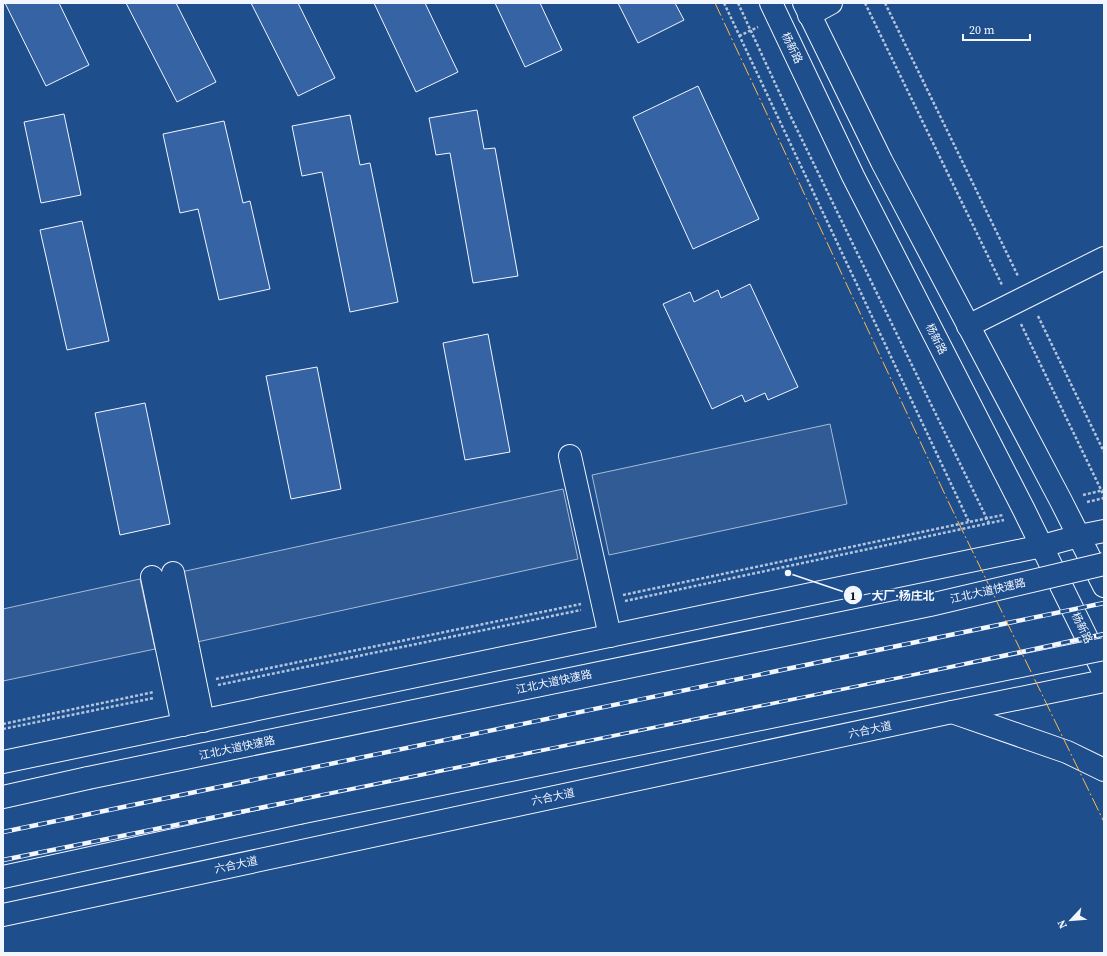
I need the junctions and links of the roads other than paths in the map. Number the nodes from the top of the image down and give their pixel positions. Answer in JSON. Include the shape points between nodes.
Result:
{"nodes":[{"id":1,"x":771,"y":3,"type":"edge"},
{"id":2,"x":831,"y":3,"type":"edge"},
{"id":3,"x":806,"y":9,"type":"edge"},
{"id":4,"x":1104,"y":258,"type":"edge"},
{"id":5,"x":968,"y":326,"type":"junction"},
{"id":6,"x":570,"y":456,"type":"dead end"},
{"id":7,"x":1104,"y":531,"type":"edge"},
{"id":8,"x":1079,"y":536,"type":"junction"},
{"id":9,"x":1042,"y":546,"type":"junction"},
{"id":10,"x":1104,"y":564,"type":"edge"},
{"id":11,"x":163,"y":575,"type":"dead end"},
{"id":12,"x":1104,"y":586,"type":"edge"},
{"id":13,"x":610,"y":636,"type":"junction"},
{"id":14,"x":1104,"y":649,"type":"edge"},
{"id":15,"x":1104,"y":673,"type":"edge"},
{"id":16,"x":1104,"y":681,"type":"edge"},
{"id":17,"x":952,"y":712,"type":"junction"},
{"id":18,"x":193,"y":723,"type":"junction"},
{"id":19,"x":3,"y":762,"type":"edge"},
{"id":20,"x":1104,"y":770,"type":"edge"},
{"id":21,"x":3,"y":797,"type":"edge"},
{"id":22,"x":3,"y":877,"type":"edge"},
{"id":23,"x":3,"y":915,"type":"edge"}],
"edges":[{"from":1,"to":9,"type":"main road","name":"杨新路","via":[[853,176]]},
{"from":2,"to":3,"type":"main road"},
{"from":3,"to":5,"type":"main road"},
{"from":4,"to":5,"type":"main road"},
{"from":5,"to":8,"type":"main road"},
{"from":6,"to":13,"type":"main road"},
{"from":7,"to":8,"type":"main road"},
{"from":8,"to":9,"type":"main road"},
{"from":8,"to":12,"type":"main road"},
{"from":9,"to":13,"type":"main road"},
{"from":9,"to":15,"type":"main road","name":"杨新路"},
{"from":10,"to":21,"type":"main road","name":"江北大道快速路","bridge":true,"via":[[930,605]]},
{"from":11,"to":18,"type":"main road"},
{"from":13,"to":18,"type":"main road"},
{"from":14,"to":22,"type":"main road","bridge":true,"via":[[299,813]]},
{"from":16,"to":17,"type":"main road","name":"六合大道"},
{"from":17,"to":20,"type":"main road","via":[[1067,752]]},
{"from":17,"to":23,"type":"main road","name":"六合大道"},
{"from":18,"to":19,"type":"main road"}]}
